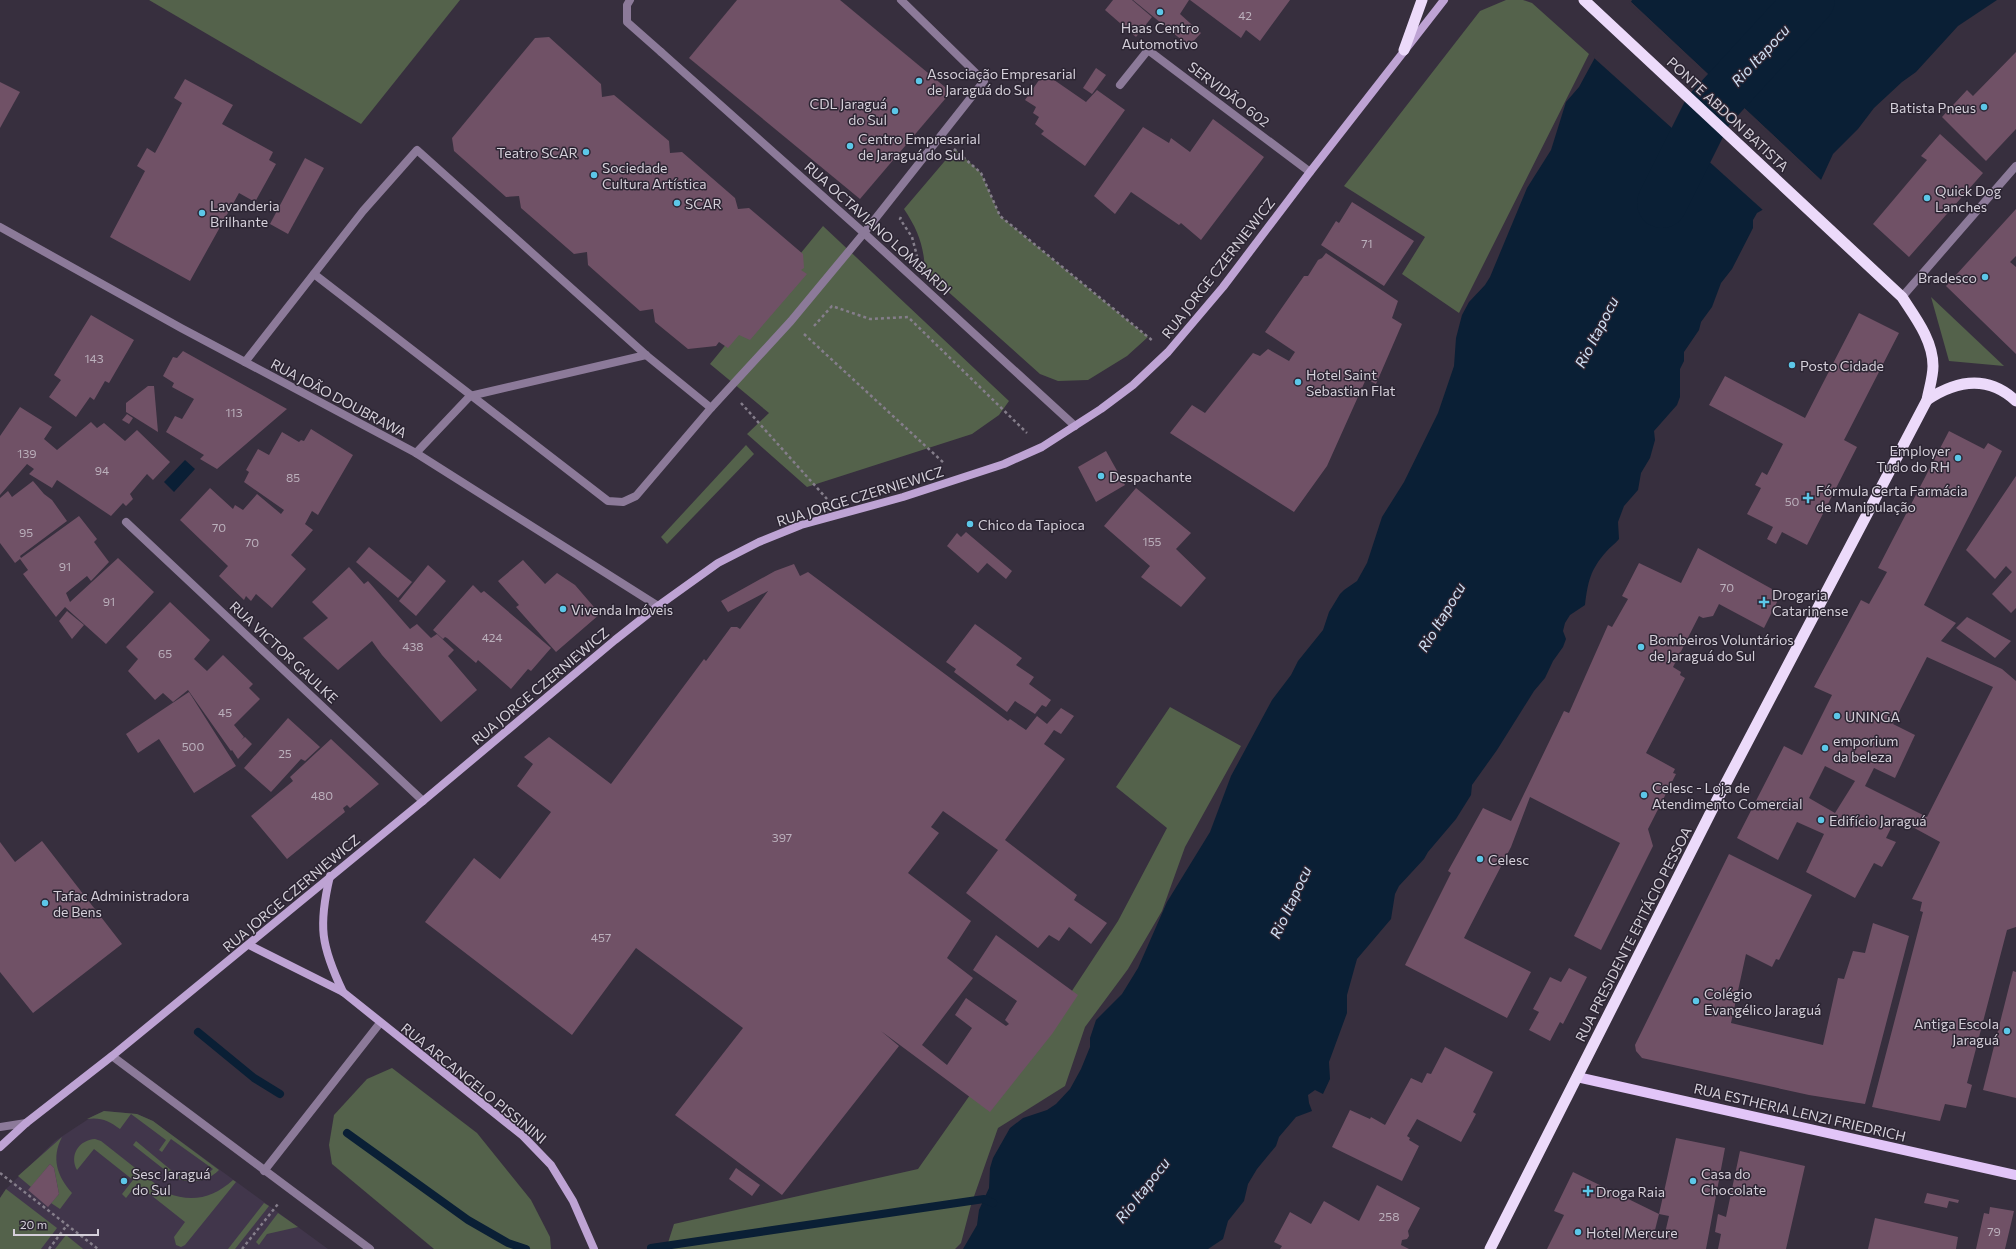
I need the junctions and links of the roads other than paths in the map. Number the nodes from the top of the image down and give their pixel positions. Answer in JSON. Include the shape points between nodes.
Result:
{"nodes":[{"id":1,"x":630,"y":0,"type":"edge"},
{"id":2,"x":901,"y":0,"type":"edge"},
{"id":3,"x":1422,"y":0,"type":"edge"},
{"id":4,"x":1444,"y":0,"type":"edge"},
{"id":5,"x":1584,"y":0,"type":"edge"},
{"id":6,"x":1404,"y":50,"type":"junction"},
{"id":7,"x":1120,"y":85,"type":"dead end"},
{"id":8,"x":2016,"y":166,"type":"edge"},
{"id":9,"x":1310,"y":172,"type":"junction"},
{"id":10,"x":0,"y":227,"type":"edge"},
{"id":11,"x":864,"y":232,"type":"junction"},
{"id":12,"x":314,"y":274,"type":"junction"},
{"id":13,"x":1902,"y":297,"type":"junction"},
{"id":14,"x":646,"y":355,"type":"junction"},
{"id":15,"x":245,"y":362,"type":"junction"},
{"id":16,"x":470,"y":396,"type":"junction"},
{"id":17,"x":1927,"y":400,"type":"junction"},
{"id":18,"x":2016,"y":402,"type":"edge"},
{"id":19,"x":711,"y":408,"type":"junction"},
{"id":20,"x":1074,"y":426,"type":"junction"},
{"id":21,"x":416,"y":453,"type":"junction"},
{"id":22,"x":126,"y":522,"type":"dead end"},
{"id":23,"x":658,"y":606,"type":"junction"},
{"id":24,"x":423,"y":801,"type":"junction"},
{"id":25,"x":330,"y":876,"type":"junction"},
{"id":26,"x":249,"y":945,"type":"junction"},
{"id":27,"x":343,"y":992,"type":"junction"},
{"id":28,"x":380,"y":1022,"type":"junction"},
{"id":29,"x":112,"y":1056,"type":"junction"},
{"id":30,"x":1577,"y":1077,"type":"junction"},
{"id":31,"x":26,"y":1123,"type":"junction"},
{"id":32,"x":0,"y":1127,"type":"edge"},
{"id":33,"x":0,"y":1147,"type":"edge"},
{"id":34,"x":264,"y":1170,"type":"junction"},
{"id":35,"x":2016,"y":1175,"type":"edge"},
{"id":36,"x":370,"y":1249,"type":"edge"},
{"id":37,"x":594,"y":1249,"type":"edge"},
{"id":38,"x":1490,"y":1249,"type":"edge"}],
"edges":[{"from":1,"to":11,"type":"street","name":"RUA OCTAVIANO LOMBARDI","via":[[627,6],[627,22]]},
{"from":2,"to":11,"type":"street","via":[[984,82]]},
{"from":3,"to":6,"type":"highway"},
{"from":4,"to":6,"type":"main road","name":"RUA JORGE CZERNIEWICZ"},
{"from":5,"to":13,"type":"highway","name":"PONTE ABDON BATISTA"},
{"from":6,"to":9,"type":"main road","name":"RUA JORGE CZERNIEWICZ"},
{"from":7,"to":9,"type":"street","name":"SERVIDÃO 602","via":[[1148,50]]},
{"from":8,"to":13,"type":"street"},
{"from":9,"to":20,"type":"main road","name":"RUA JORGE CZERNIEWICZ","via":[[1223,287],[1168,352],[1133,385],[1101,410]]},
{"from":10,"to":15,"type":"street","name":"RUA JOÃO DOUBRAWA"},
{"from":11,"to":19,"type":"street","via":[[791,321]]},
{"from":11,"to":20,"type":"street","name":"RUA OCTAVIANO LOMBARDI"},
{"from":12,"to":14,"type":"street","via":[[363,211],[417,150]]},
{"from":12,"to":15,"type":"street"},
{"from":12,"to":16,"type":"street"},
{"from":13,"to":17,"type":"highway","name":"PONTE ABDON BATISTA","via":[[1930,348],[1933,366]]},
{"from":14,"to":16,"type":"street"},
{"from":14,"to":19,"type":"street"},
{"from":15,"to":21,"type":"street","name":"RUA JOÃO DOUBRAWA"},
{"from":16,"to":19,"type":"street","via":[[608,501],[623,502],[636,496]]},
{"from":16,"to":21,"type":"street"},
{"from":17,"to":18,"type":"highway","via":[[1942,390],[1959,384],[1974,383],[1991,386],[2007,393]]},
{"from":17,"to":30,"type":"highway","name":"RUA PRESIDENTE EPITÁCIO PESSOA","via":[[1721,793]]},
{"from":20,"to":23,"type":"main road","name":"RUA JORGE CZERNIEWICZ","via":[[1042,447],[1004,464],[801,525],[759,542],[718,563]]},
{"from":21,"to":23,"type":"street","name":"RUA JOÃO DOUBRAWA"},
{"from":22,"to":24,"type":"street","name":"RUA VICTOR GAULKE"},
{"from":23,"to":24,"type":"main road","name":"RUA JORGE CZERNIEWICZ"},
{"from":24,"to":25,"type":"main road","name":"RUA JORGE CZERNIEWICZ"},
{"from":25,"to":26,"type":"main road","name":"RUA JORGE CZERNIEWICZ"},
{"from":25,"to":27,"type":"main road","name":"RUA ARCANGELO PISSININI","via":[[322,920],[324,944],[330,965]]},
{"from":26,"to":27,"type":"main road","name":"RUA ARCANGELO PISSININI"},
{"from":26,"to":29,"type":"main road","name":"RUA JORGE CZERNIEWICZ"},
{"from":27,"to":28,"type":"main road","name":"RUA ARCANGELO PISSININI"},
{"from":28,"to":34,"type":"street"},
{"from":28,"to":37,"type":"main road","name":"RUA ARCANGELO PISSININI","via":[[536,1148],[573,1201]]},
{"from":29,"to":31,"type":"main road","name":"RUA JORGE CZERNIEWICZ"},
{"from":29,"to":34,"type":"street"},
{"from":30,"to":35,"type":"main road","name":"RUA ESTHERIA LENZI FRIEDRICH"},
{"from":30,"to":38,"type":"highway","name":"RUA PRESIDENTE EPITÁCIO PESSOA"},
{"from":31,"to":32,"type":"street"},
{"from":31,"to":33,"type":"main road","name":"RUA JORGE CZERNIEWICZ"},
{"from":34,"to":36,"type":"street"}]}
